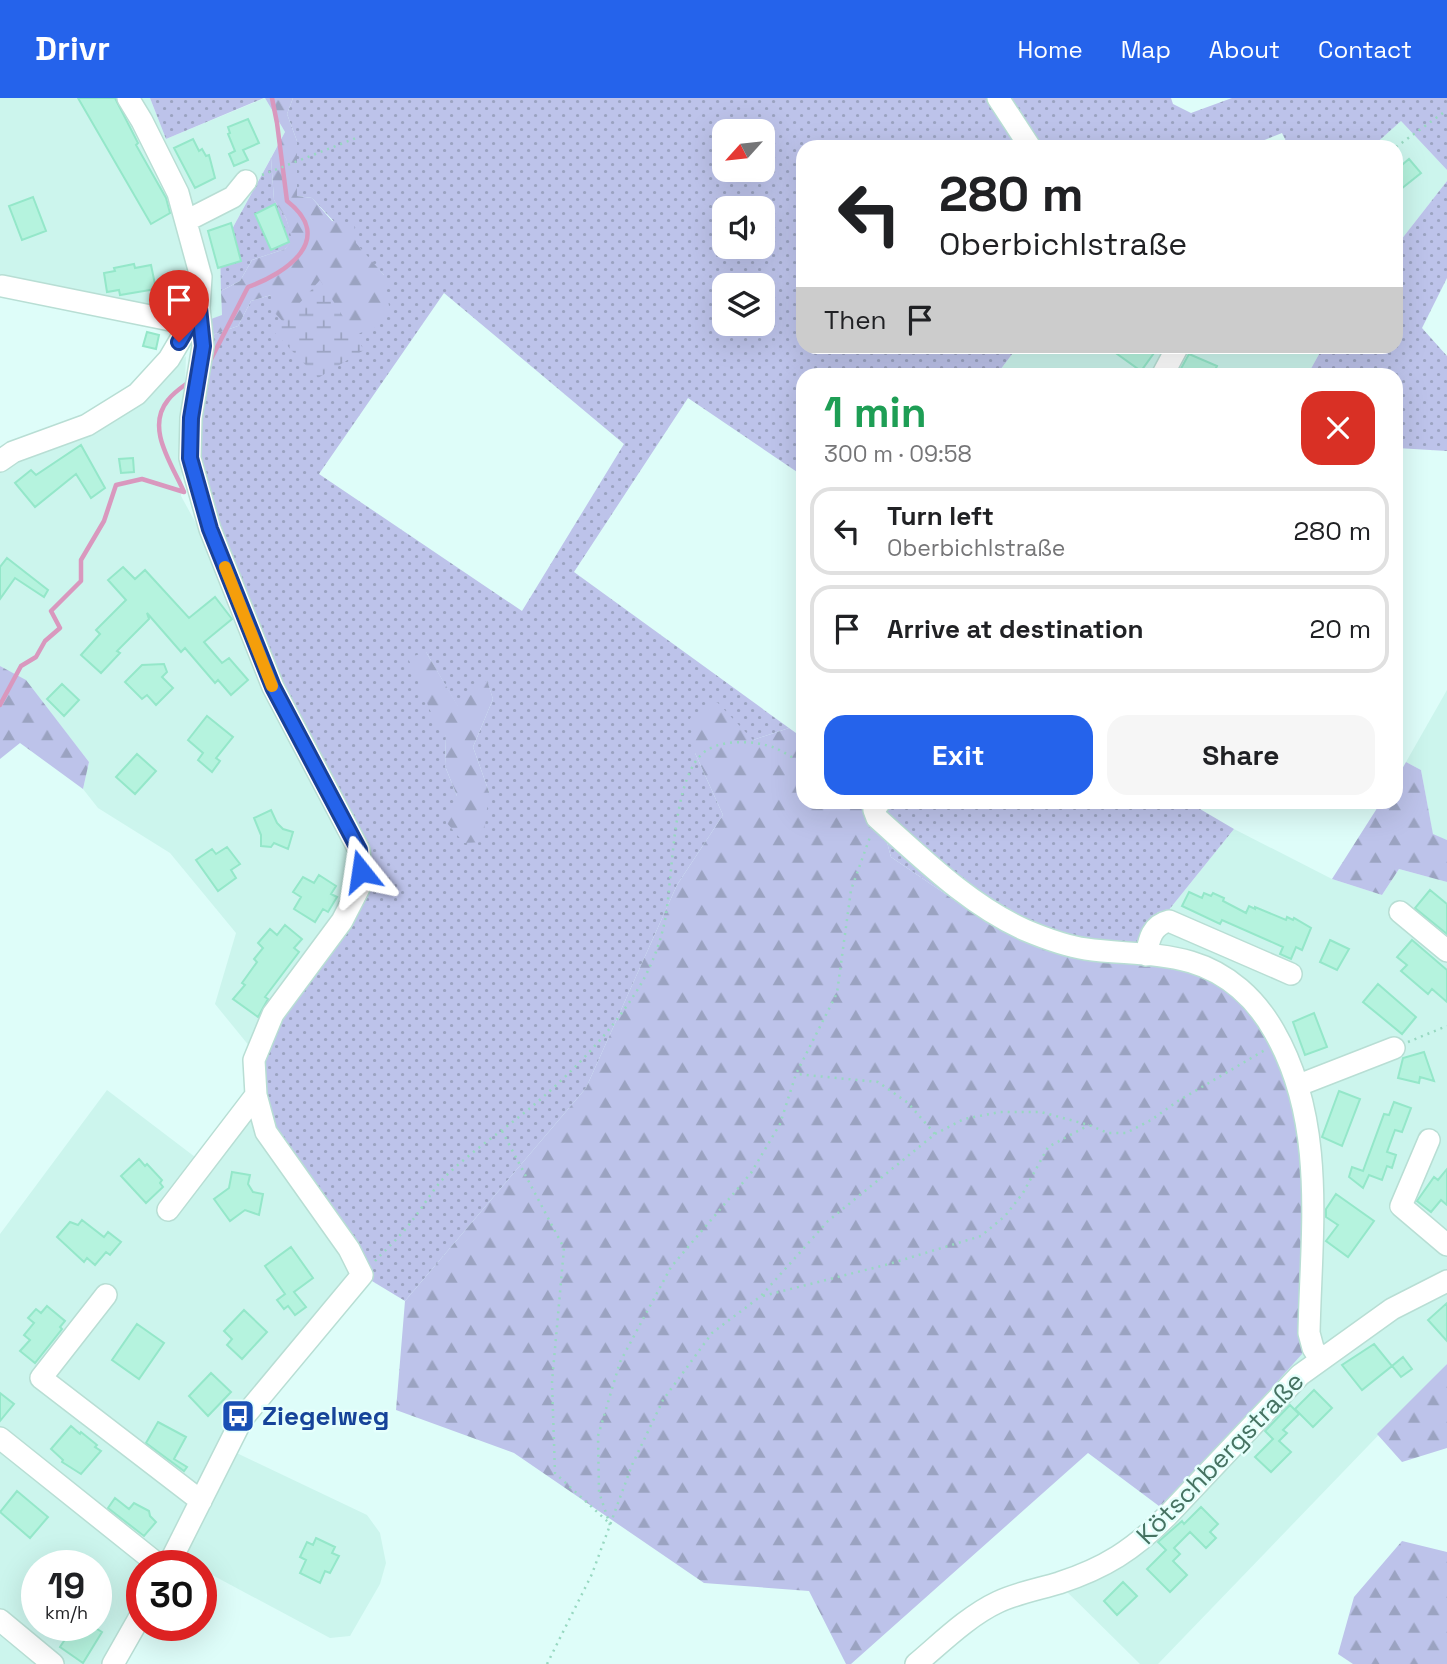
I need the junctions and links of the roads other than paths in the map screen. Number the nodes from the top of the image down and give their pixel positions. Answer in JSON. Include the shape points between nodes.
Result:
{"nodes":[{"id":1,"x":128,"y":98,"type":"edge"},
{"id":2,"x":998,"y":98,"type":"edge"},
{"id":3,"x":1025,"y":140,"type":"edge"},
{"id":4,"x":246,"y":181,"type":"dead end"},
{"id":5,"x":186,"y":220,"type":"junction"},
{"id":6,"x":2,"y":286,"type":"dead end"},
{"id":7,"x":194,"y":316,"type":"junction"},
{"id":8,"x":0,"y":461,"type":"edge"},
{"id":9,"x":878,"y":810,"type":"edge"},
{"id":10,"x":1400,"y":912,"type":"dead end"},
{"id":11,"x":1447,"y":951,"type":"edge"},
{"id":12,"x":1146,"y":955,"type":"junction"},
{"id":13,"x":1291,"y":974,"type":"dead end"},
{"id":14,"x":1394,"y":1048,"type":"road end"},
{"id":15,"x":1299,"y":1085,"type":"junction"},
{"id":16,"x":256,"y":1096,"type":"junction"},
{"id":17,"x":1429,"y":1140,"type":"dead end"},
{"id":18,"x":168,"y":1210,"type":"dead end"},
{"id":19,"x":1447,"y":1245,"type":"edge"},
{"id":20,"x":1447,"y":1281,"type":"edge"},
{"id":21,"x":106,"y":1295,"type":"dead end"},
{"id":22,"x":1320,"y":1359,"type":"junction"},
{"id":23,"x":0,"y":1438,"type":"edge"},
{"id":24,"x":201,"y":1500,"type":"junction"},
{"id":25,"x":140,"y":1550,"type":"edge"},
{"id":26,"x":176,"y":1550,"type":"edge"},
{"id":27,"x":0,"y":1620,"type":"edge"},
{"id":28,"x":126,"y":1641,"type":"edge"},
{"id":29,"x":53,"y":1664,"type":"edge"},
{"id":30,"x":113,"y":1664,"type":"edge"},
{"id":31,"x":916,"y":1664,"type":"edge"}],
"edges":[{"from":1,"to":5,"type":"street","via":[[178,193]]},
{"from":2,"to":3,"type":"street"},
{"from":4,"to":5,"type":"street","via":[[233,197]]},
{"from":5,"to":7,"type":"street","via":[[201,277]]},
{"from":6,"to":7,"type":"street"},
{"from":7,"to":8,"type":"street","via":[[169,359],[137,394],[87,425]]},
{"from":7,"to":16,"type":"street","via":[[203,346],[191,418],[190,458],[210,529],[273,687],[359,850],[361,871],[359,888],[342,920],[273,1014],[254,1060]]},
{"from":9,"to":12,"type":"street","via":[[926,863],[998,916],[1071,946]]},
{"from":10,"to":11,"type":"street"},
{"from":12,"to":13,"type":"street","via":[[1155,929],[1169,921]]},
{"from":12,"to":15,"type":"street","via":[[1190,962],[1247,994],[1280,1040]]},
{"from":14,"to":15,"type":"street"},
{"from":15,"to":22,"type":"street","via":[[1312,1172],[1309,1333]]},
{"from":16,"to":18,"type":"street"},
{"from":16,"to":24,"type":"street","via":[[266,1132],[349,1249],[362,1275],[242,1419]]},
{"from":17,"to":19,"type":"street","via":[[1401,1206]]},
{"from":20,"to":22,"type":"street","name":"Kötschbergstraße","via":[[1392,1309]]},
{"from":21,"to":24,"type":"street","via":[[41,1378]]},
{"from":22,"to":31,"type":"street","name":"Kötschbergstraße","via":[[1136,1545],[1106,1565],[996,1603]]},
{"from":23,"to":25,"type":"street"},
{"from":24,"to":26,"type":"street"},
{"from":27,"to":29,"type":"street"},
{"from":28,"to":30,"type":"street"}]}
